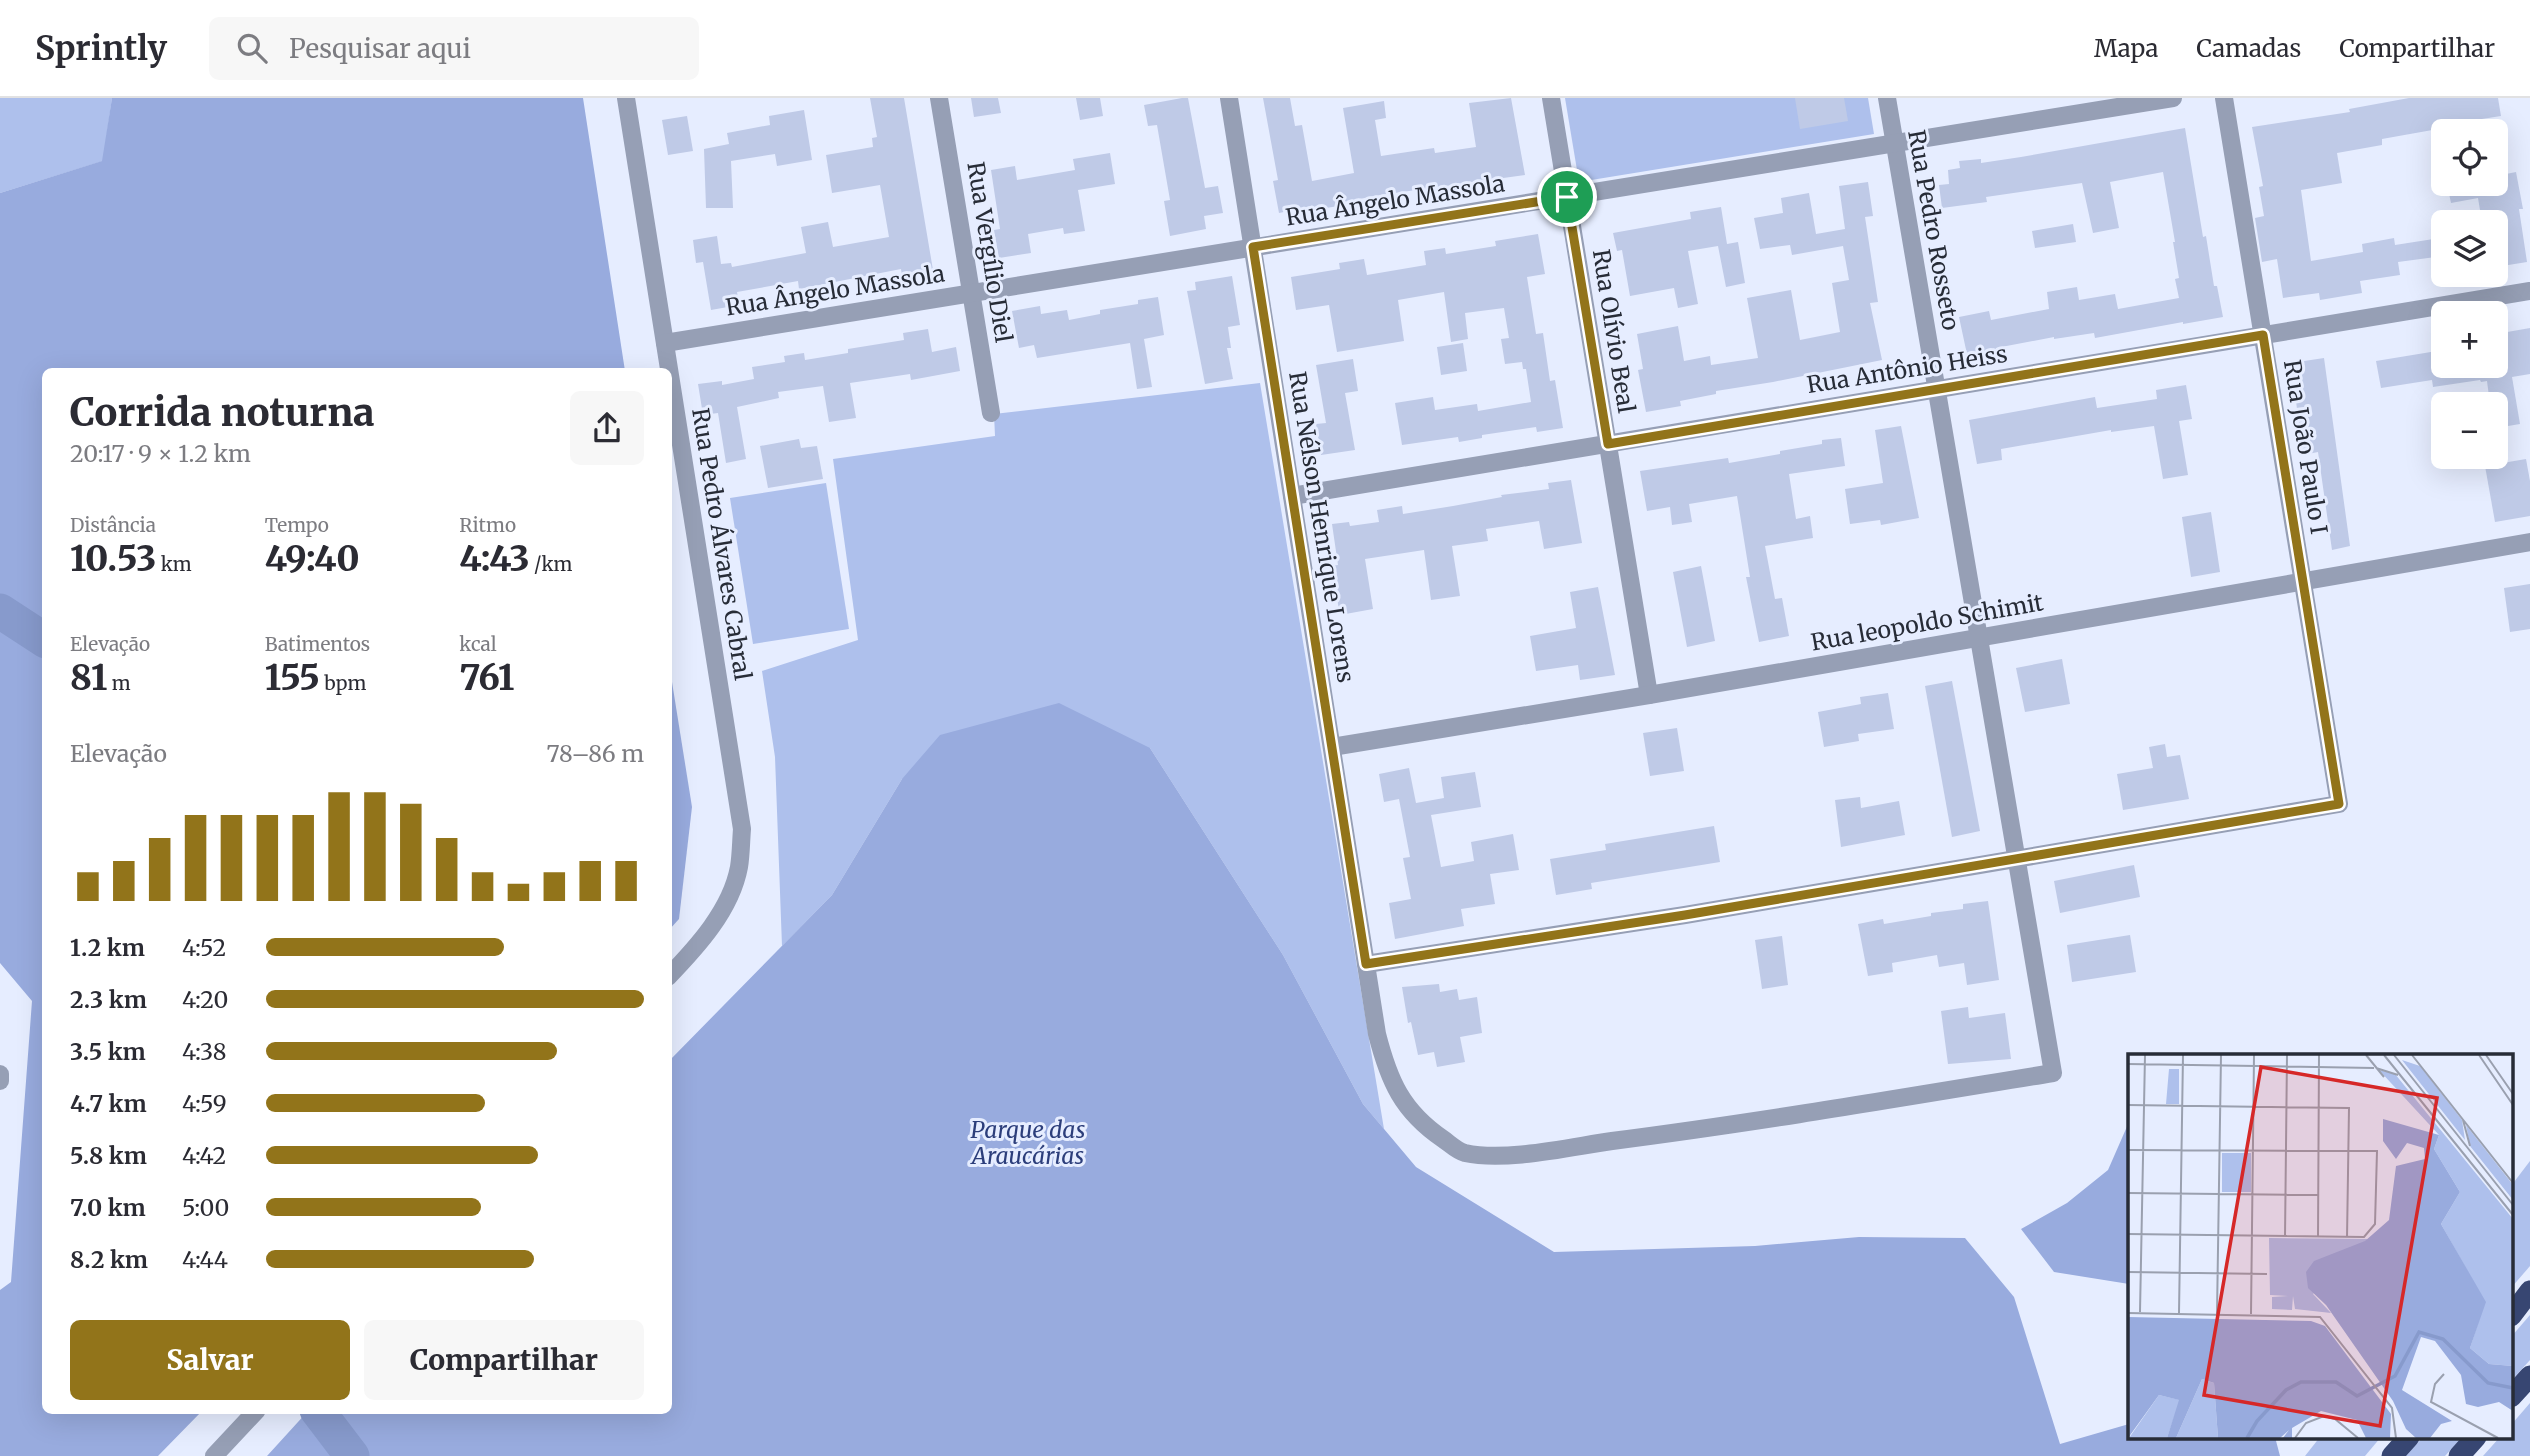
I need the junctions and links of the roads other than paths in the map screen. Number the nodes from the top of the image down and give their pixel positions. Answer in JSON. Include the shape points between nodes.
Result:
{"nodes":[{"id":1,"x":626,"y":98,"type":"edge"},
{"id":2,"x":939,"y":98,"type":"edge"},
{"id":3,"x":1229,"y":98,"type":"edge"},
{"id":4,"x":1551,"y":98,"type":"edge"},
{"id":5,"x":1887,"y":98,"type":"edge"},
{"id":6,"x":2173,"y":98,"type":"edge"},
{"id":7,"x":2224,"y":98,"type":"edge"},
{"id":8,"x":1895,"y":143,"type":"junction"},
{"id":9,"x":1567,"y":197,"type":"junction"},
{"id":10,"x":1253,"y":247,"type":"junction"},
{"id":11,"x":2530,"y":291,"type":"edge"},
{"id":12,"x":972,"y":293,"type":"junction"},
{"id":13,"x":2263,"y":335,"type":"junction"},
{"id":14,"x":666,"y":343,"type":"junction"},
{"id":15,"x":670,"y":368,"type":"edge"},
{"id":16,"x":672,"y":381,"type":"edge"},
{"id":17,"x":1937,"y":389,"type":"junction"},
{"id":18,"x":991,"y":413,"type":"dead end"},
{"id":19,"x":1608,"y":444,"type":"junction"},
{"id":20,"x":1292,"y":496,"type":"junction"},
{"id":21,"x":2530,"y":542,"type":"edge"},
{"id":22,"x":2303,"y":581,"type":"junction"},
{"id":23,"x":1979,"y":638,"type":"junction"},
{"id":24,"x":1649,"y":695,"type":"junction"},
{"id":25,"x":1332,"y":747,"type":"junction"},
{"id":26,"x":2016,"y":859,"type":"junction"},
{"id":27,"x":1366,"y":964,"type":"junction"},
{"id":28,"x":672,"y":973,"type":"edge"},
{"id":29,"x":2053,"y":1073,"type":"joint"},
{"id":30,"x":0,"y":1074,"type":"edge"},
{"id":31,"x":0,"y":1080,"type":"edge"},
{"id":32,"x":2530,"y":1291,"type":"edge"},
{"id":33,"x":2530,"y":1298,"type":"edge"},
{"id":34,"x":2512,"y":1317,"type":"edge"},
{"id":35,"x":2512,"y":1317,"type":"edge"},
{"id":36,"x":2530,"y":1376,"type":"edge"},
{"id":37,"x":2512,"y":1396,"type":"edge"},
{"id":38,"x":254,"y":1414,"type":"edge"},
{"id":39,"x":2408,"y":1438,"type":"edge"},
{"id":40,"x":2475,"y":1438,"type":"edge"},
{"id":41,"x":214,"y":1456,"type":"edge"},
{"id":42,"x":2392,"y":1456,"type":"edge"},
{"id":43,"x":2459,"y":1456,"type":"edge"}],
"edges":[{"from":1,"to":14,"type":"street","name":"Rua Pedro Álvares Cabral"},
{"from":2,"to":12,"type":"street","name":"Rua Vergílio Diel"},
{"from":3,"to":10,"type":"street","name":"Rua Nélson Henrique Lorens"},
{"from":4,"to":9,"type":"street","name":"Rua Olívio Beal"},
{"from":5,"to":8,"type":"street","name":"Rua Pedro Rosseto"},
{"from":6,"to":8,"type":"street","name":"Rua Ângelo Massola"},
{"from":7,"to":13,"type":"street","name":"Rua João Paulo I"},
{"from":8,"to":9,"type":"street","name":"Rua Ângelo Massola"},
{"from":8,"to":17,"type":"street","name":"Rua Pedro Rosseto"},
{"from":9,"to":10,"type":"street","name":"Rua Ângelo Massola"},
{"from":9,"to":19,"type":"street","name":"Rua Olívio Beal"},
{"from":10,"to":12,"type":"street","name":"Rua Ângelo Massola"},
{"from":10,"to":20,"type":"street","name":"Rua Nélson Henrique Lorens"},
{"from":11,"to":13,"type":"street","name":"Rua Antônio Heiss"},
{"from":12,"to":14,"type":"street","name":"Rua Ângelo Massola"},
{"from":12,"to":18,"type":"street","name":"Rua Vergílio Diel"},
{"from":13,"to":17,"type":"street","name":"Rua Antônio Heiss"},
{"from":13,"to":22,"type":"street","name":"Rua João Paulo I"},
{"from":14,"to":15,"type":"street","name":"Rua Pedro Álvares Cabral"},
{"from":16,"to":28,"type":"street","name":"Rua Pedro Álvares Cabral","via":[[742,829],[738,869],[720,916]]},
{"from":17,"to":19,"type":"street","name":"Rua Antônio Heiss"},
{"from":17,"to":23,"type":"street","name":"Rua Pedro Rosseto"},
{"from":19,"to":20,"type":"street","name":"Rua Antônio Heiss"},
{"from":19,"to":24,"type":"street","name":"Rua Olívio Beal"},
{"from":20,"to":25,"type":"street","name":"Rua Nélson Henrique Lorens"},
{"from":21,"to":22,"type":"street","name":"Rua leopoldo Schimit"},
{"from":22,"to":23,"type":"street","name":"Rua leopoldo Schimit"},
{"from":22,"to":26,"type":"street","name":"Rua João Paulo I","via":[[2339,804]]},
{"from":23,"to":24,"type":"street","name":"Rua leopoldo Schimit"},
{"from":23,"to":26,"type":"street","name":"Rua Pedro Rosseto"},
{"from":24,"to":25,"type":"street","name":"Rua leopoldo Schimit"},
{"from":25,"to":27,"type":"street","name":"Rua Nélson Henrique Lorens"},
{"from":26,"to":27,"type":"street"},
{"from":26,"to":29,"type":"street","name":"Rua Pedro Rosseto"},
{"from":27,"to":29,"type":"street","name":"Rua Nélson Henrique Lorens","via":[[1386,1071],[1413,1114],[1463,1153],[1502,1156],[1719,1128]]},
{"from":30,"to":31,"type":"street"},
{"from":32,"to":34,"type":"highway"},
{"from":33,"to":35,"type":"highway"},
{"from":36,"to":37,"type":"highway"},
{"from":38,"to":41,"type":"street"},
{"from":39,"to":42,"type":"highway"},
{"from":40,"to":43,"type":"highway"}]}
